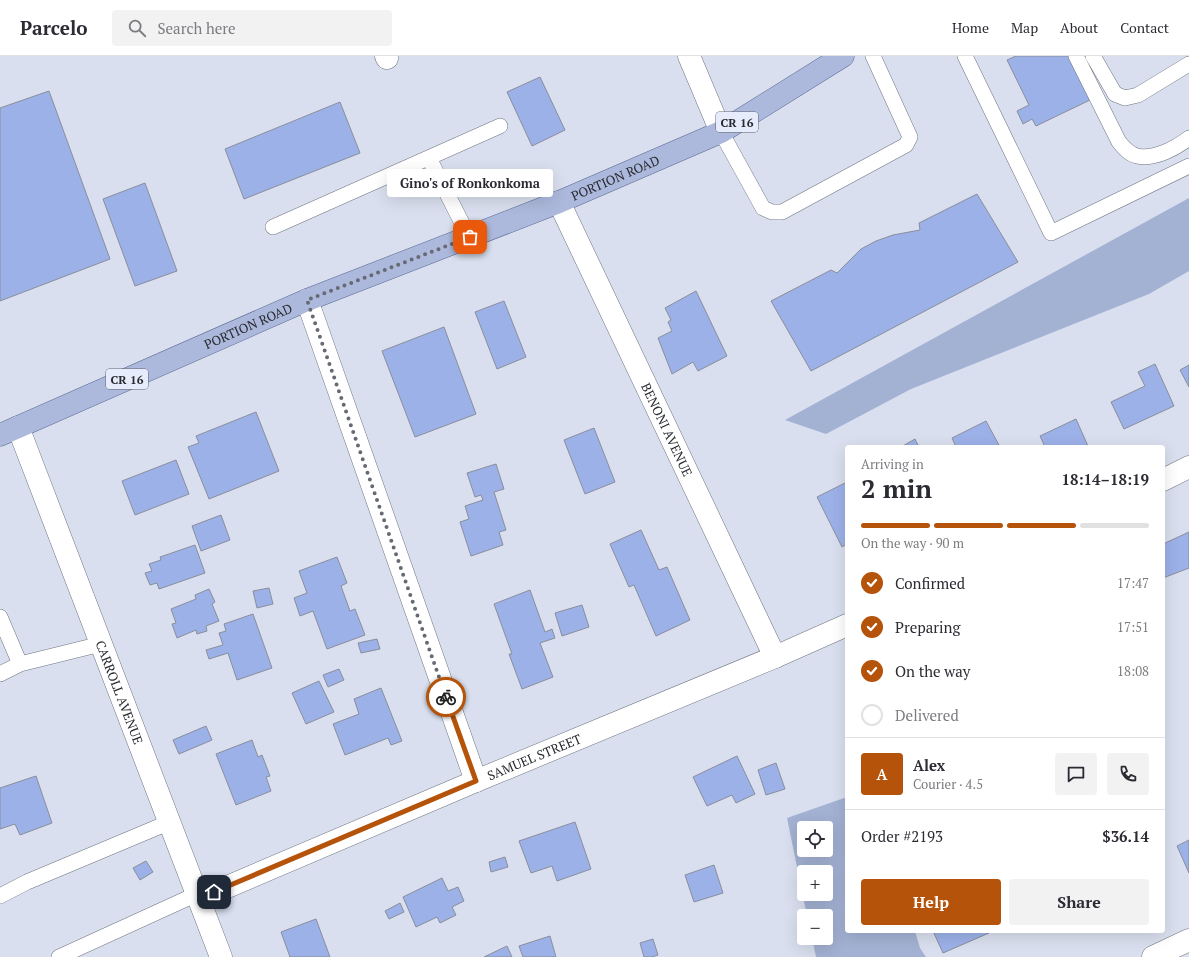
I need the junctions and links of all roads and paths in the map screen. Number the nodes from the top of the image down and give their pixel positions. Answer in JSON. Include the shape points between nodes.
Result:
{"nodes":[{"id":1,"x":689,"y":56,"type":"edge"},
{"id":2,"x":843,"y":56,"type":"edge"},
{"id":3,"x":873,"y":56,"type":"edge"},
{"id":4,"x":965,"y":56,"type":"edge"},
{"id":5,"x":1076,"y":56,"type":"edge"},
{"id":6,"x":1093,"y":56,"type":"edge"},
{"id":7,"x":1189,"y":64,"type":"edge"},
{"id":8,"x":500,"y":126,"type":"dead end"},
{"id":9,"x":721,"y":132,"type":"junction"},
{"id":10,"x":1189,"y":138,"type":"edge"},
{"id":11,"x":429,"y":158,"type":"junction"},
{"id":12,"x":1189,"y":166,"type":"edge"},
{"id":13,"x":559,"y":202,"type":"junction"},
{"id":14,"x":273,"y":228,"type":"dead end"},
{"id":15,"x":470,"y":237,"type":"junction"},
{"id":16,"x":307,"y":300,"type":"junction"},
{"id":17,"x":9,"y":431,"type":"edge"},
{"id":18,"x":1189,"y":467,"type":"edge"},
{"id":19,"x":1165,"y":479,"type":"edge"},
{"id":20,"x":0,"y":616,"type":"edge"},
{"id":21,"x":845,"y":626,"type":"edge"},
{"id":22,"x":101,"y":644,"type":"junction"},
{"id":23,"x":775,"y":657,"type":"junction"},
{"id":24,"x":20,"y":664,"type":"junction"},
{"id":25,"x":0,"y":674,"type":"edge"},
{"id":26,"x":476,"y":781,"type":"junction"},
{"id":27,"x":170,"y":822,"type":"junction"},
{"id":28,"x":0,"y":896,"type":"edge"},
{"id":29,"x":198,"y":896,"type":"junction"},
{"id":30,"x":1189,"y":940,"type":"edge"},
{"id":31,"x":59,"y":957,"type":"edge"},
{"id":32,"x":221,"y":957,"type":"edge"},
{"id":33,"x":1153,"y":957,"type":"edge"}],
"edges":[{"from":1,"to":9,"type":"street"},
{"from":2,"to":9,"type":"main road","name":"PORTION ROAD","number":"CR 16"},
{"from":3,"to":9,"type":"lane","via":[[910,137],[906,145],[782,212],[772,212],[763,208]]},
{"from":4,"to":12,"type":"lane","via":[[1050,233]]},
{"from":5,"to":10,"type":"lane","via":[[1119,142],[1127,151],[1136,156],[1147,157],[1162,153]]},
{"from":6,"to":7,"type":"lane","via":[[1115,94],[1125,98],[1138,95]]},
{"from":8,"to":11,"type":"lane"},
{"from":9,"to":13,"type":"main road","name":"PORTION ROAD","number":"CR 16"},
{"from":11,"to":14,"type":"lane"},
{"from":11,"to":15,"type":"lane"},
{"from":13,"to":15,"type":"main road","name":"PORTION ROAD","number":"CR 16"},
{"from":13,"to":23,"type":"street","name":"BENONI AVENUE"},
{"from":15,"to":16,"type":"main road","name":"PORTION ROAD","number":"CR 16"},
{"from":16,"to":17,"type":"main road","name":"PORTION ROAD","number":"CR 16"},
{"from":16,"to":26,"type":"street"},
{"from":17,"to":22,"type":"street","name":"CARROLL AVENUE"},
{"from":18,"to":19,"type":"street"},
{"from":20,"to":24,"type":"lane"},
{"from":21,"to":23,"type":"street","name":"SAMUEL STREET"},
{"from":22,"to":24,"type":"lane"},
{"from":22,"to":27,"type":"street","name":"CARROLL AVENUE"},
{"from":23,"to":26,"type":"street","name":"SAMUEL STREET"},
{"from":24,"to":25,"type":"lane"},
{"from":26,"to":29,"type":"street","name":"SAMUEL STREET"},
{"from":27,"to":28,"type":"lane","via":[[27,882]]},
{"from":27,"to":29,"type":"street","name":"CARROLL AVENUE"},
{"from":29,"to":31,"type":"lane"},
{"from":29,"to":32,"type":"street","name":"CARROLL AVENUE"},
{"from":30,"to":33,"type":"street"}]}
